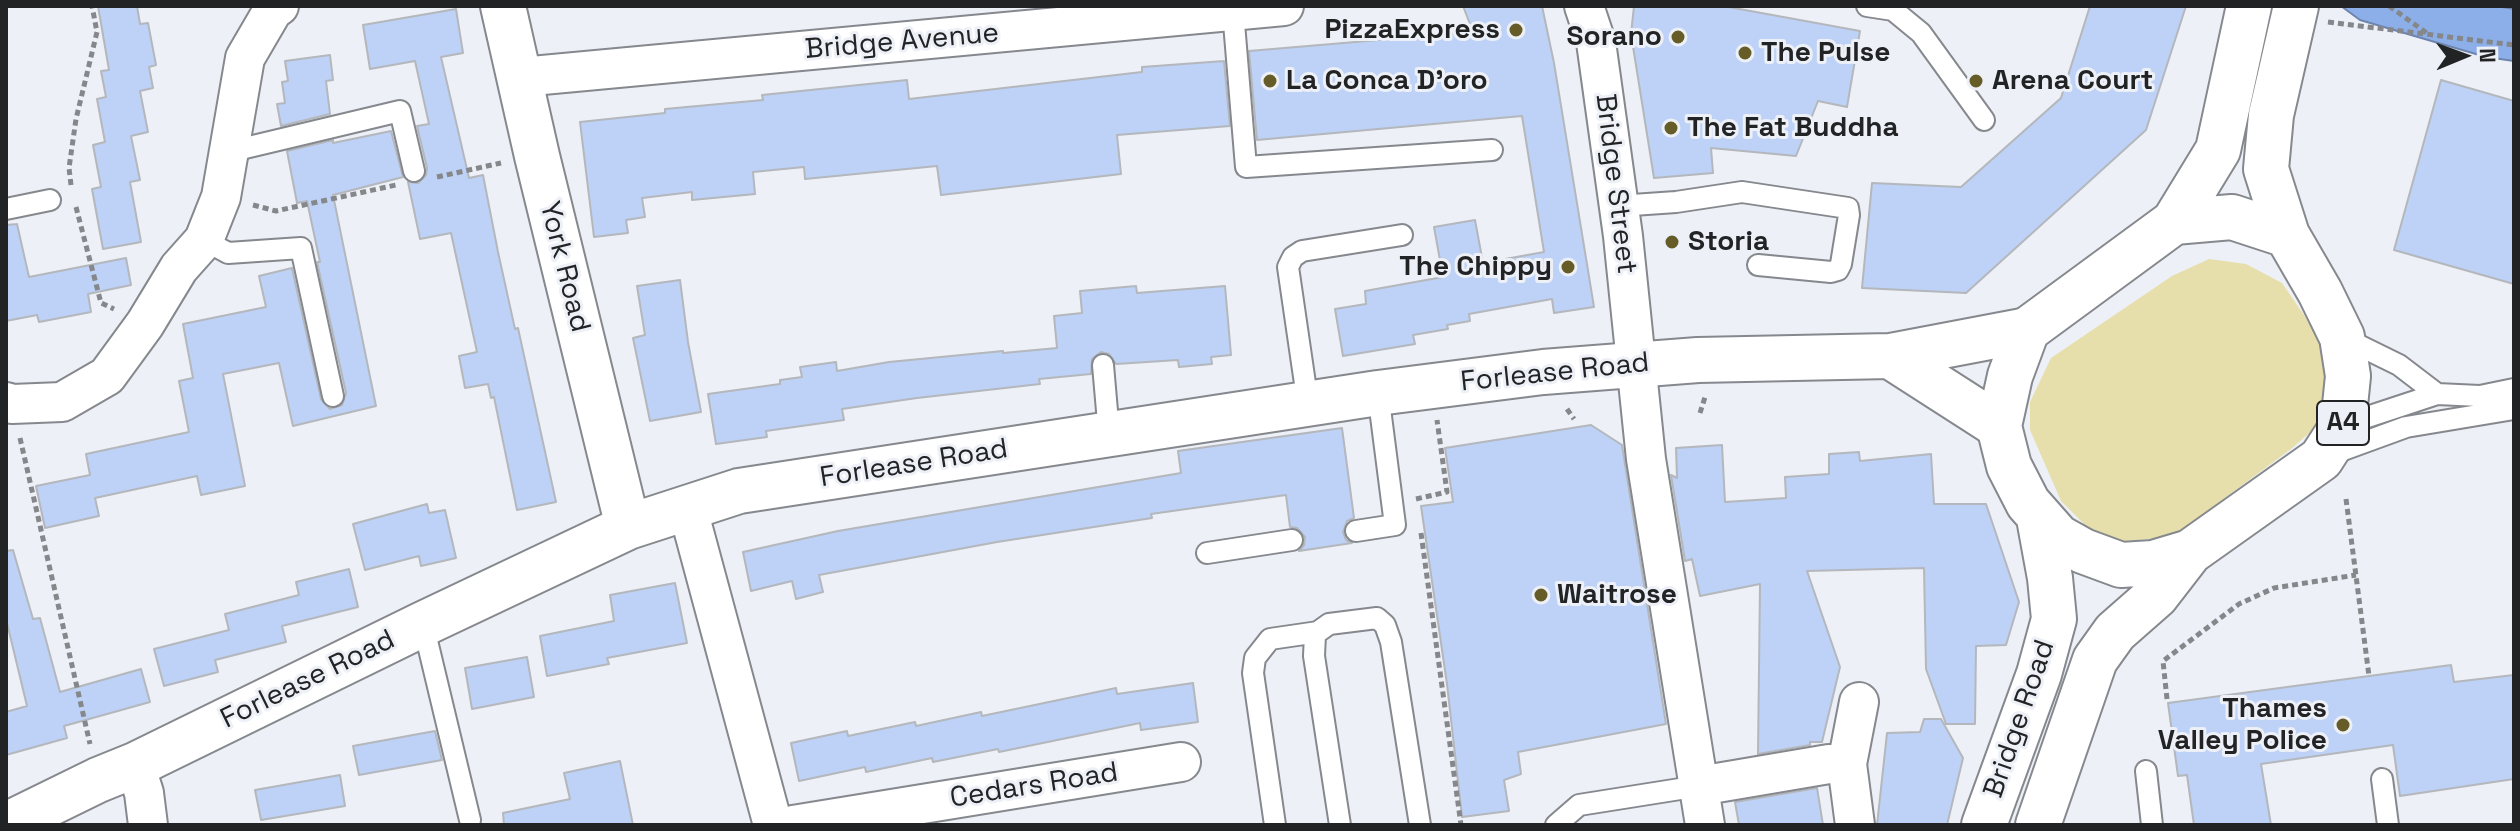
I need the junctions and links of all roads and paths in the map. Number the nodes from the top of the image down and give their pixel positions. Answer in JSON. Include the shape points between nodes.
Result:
{"nodes":[{"id":1,"x":92,"y":6,"type":"edge"},
{"id":2,"x":503,"y":6,"type":"edge"},
{"id":3,"x":1284,"y":6,"type":"edge"},
{"id":4,"x":1584,"y":6,"type":"edge"},
{"id":5,"x":1867,"y":6,"type":"edge"},
{"id":6,"x":2249,"y":6,"type":"edge"},
{"id":7,"x":2389,"y":6,"type":"edge"},
{"id":8,"x":272,"y":7,"type":"edge"},
{"id":9,"x":1233,"y":11,"type":"junction"},
{"id":10,"x":1123,"y":13,"type":"edge"},
{"id":11,"x":2306,"y":13,"type":"edge"},
{"id":12,"x":2428,"y":35,"type":"junction"},
{"id":13,"x":2514,"y":45,"type":"edge"},
{"id":14,"x":521,"y":77,"type":"junction"},
{"id":15,"x":1984,"y":120,"type":"dead end"},
{"id":16,"x":1492,"y":150,"type":"dead end"},
{"id":17,"x":228,"y":152,"type":"junction"},
{"id":18,"x":537,"y":156,"type":"junction"},
{"id":19,"x":414,"y":178,"type":"junction"},
{"id":20,"x":221,"y":197,"type":"junction"},
{"id":21,"x":50,"y":200,"type":"dead end"},
{"id":22,"x":1618,"y":206,"type":"junction"},
{"id":23,"x":6,"y":209,"type":"edge"},
{"id":24,"x":2174,"y":222,"type":"junction"},
{"id":25,"x":1402,"y":235,"type":"dead end"},
{"id":26,"x":2287,"y":235,"type":"junction"},
{"id":27,"x":204,"y":240,"type":"junction"},
{"id":28,"x":1758,"y":265,"type":"dead end"},
{"id":29,"x":145,"y":324,"type":"junction"},
{"id":30,"x":2027,"y":330,"type":"junction"},
{"id":31,"x":2342,"y":337,"type":"junction"},
{"id":32,"x":1890,"y":356,"type":"junction"},
{"id":33,"x":1636,"y":364,"type":"junction"},
{"id":34,"x":1103,"y":365,"type":"dead end"},
{"id":35,"x":2514,"y":389,"type":"edge"},
{"id":36,"x":1378,"y":393,"type":"junction"},
{"id":37,"x":2437,"y":394,"type":"junction"},
{"id":38,"x":333,"y":396,"type":"dead end"},
{"id":39,"x":9,"y":403,"type":"edge"},
{"id":40,"x":1308,"y":404,"type":"junction"},
{"id":41,"x":2514,"y":409,"type":"edge"},
{"id":42,"x":1999,"y":426,"type":"junction"},
{"id":43,"x":1439,"y":432,"type":"dead end"},
{"id":44,"x":1109,"y":434,"type":"junction"},
{"id":45,"x":2332,"y":442,"type":"junction"},
{"id":46,"x":2346,"y":499,"type":"dead end"},
{"id":47,"x":687,"y":506,"type":"junction"},
{"id":48,"x":1418,"y":513,"type":"dead end"},
{"id":49,"x":2039,"y":518,"type":"junction"},
{"id":50,"x":628,"y":527,"type":"junction"},
{"id":51,"x":1420,"y":529,"type":"dead end"},
{"id":52,"x":1356,"y":531,"type":"dead end"},
{"id":53,"x":1292,"y":540,"type":"dead end"},
{"id":54,"x":2190,"y":552,"type":"junction"},
{"id":55,"x":1207,"y":553,"type":"dead end"},
{"id":56,"x":2356,"y":575,"type":"junction"},
{"id":57,"x":423,"y":624,"type":"junction"},
{"id":58,"x":1318,"y":632,"type":"junction"},
{"id":59,"x":2369,"y":676,"type":"dead end"},
{"id":60,"x":2167,"y":699,"type":"dead end"},
{"id":61,"x":1859,"y":702,"type":"dead end"},
{"id":62,"x":1181,"y":762,"type":"dead end"},
{"id":63,"x":1847,"y":764,"type":"junction"},
{"id":64,"x":2146,"y":771,"type":"dead end"},
{"id":65,"x":117,"y":773,"type":"junction"},
{"id":66,"x":2382,"y":779,"type":"dead end"},
{"id":67,"x":1699,"y":786,"type":"junction"},
{"id":68,"x":470,"y":820,"type":"dead end"},
{"id":69,"x":6,"y":825,"type":"edge"},
{"id":70,"x":148,"y":825,"type":"edge"},
{"id":71,"x":773,"y":825,"type":"edge"},
{"id":72,"x":793,"y":825,"type":"edge"},
{"id":73,"x":1275,"y":825,"type":"edge"},
{"id":74,"x":1340,"y":825,"type":"edge"},
{"id":75,"x":1420,"y":825,"type":"edge"},
{"id":76,"x":1461,"y":825,"type":"edge"},
{"id":77,"x":1556,"y":825,"type":"edge"},
{"id":78,"x":1705,"y":825,"type":"edge"},
{"id":79,"x":1855,"y":825,"type":"edge"},
{"id":80,"x":1984,"y":825,"type":"edge"},
{"id":81,"x":2038,"y":825,"type":"edge"},
{"id":82,"x":2152,"y":825,"type":"edge"},
{"id":83,"x":2388,"y":825,"type":"edge"}],
"edges":[{"from":1,"to":29,"type":"path","via":[[97,32],[76,119],[69,168],[72,194],[101,303]]},
{"from":2,"to":14,"type":"street","name":"York Road"},
{"from":3,"to":9,"type":"street","name":"Bridge Avenue"},
{"from":4,"to":22,"type":"street","name":"Bridge Street","via":[[1596,42]]},
{"from":5,"to":15,"type":"lane","via":[[1893,10],[1921,33]]},
{"from":6,"to":24,"type":"street","via":[[2218,150]]},
{"from":7,"to":12,"type":"path"},
{"from":8,"to":17,"type":"street","via":[[245,58]]},
{"from":9,"to":10,"type":"street","name":"Bridge Avenue"},
{"from":9,"to":16,"type":"lane","via":[[1246,167]]},
{"from":10,"to":14,"type":"street","name":"Bridge Avenue"},
{"from":11,"to":12,"type":"path"},
{"from":11,"to":26,"type":"street","number":"A4","via":[[2271,115],[2266,169]]},
{"from":12,"to":13,"type":"path"},
{"from":14,"to":18,"type":"street","name":"York Road"},
{"from":17,"to":19,"type":"lane","via":[[400,111]]},
{"from":17,"to":20,"type":"street"},
{"from":18,"to":19,"type":"path"},
{"from":18,"to":50,"type":"street","name":"York Road"},
{"from":19,"to":20,"type":"path","via":[[276,211]]},
{"from":20,"to":27,"type":"street"},
{"from":21,"to":23,"type":"lane"},
{"from":22,"to":28,"type":"lane","via":[[1742,192],[1848,208],[1838,270]]},
{"from":22,"to":33,"type":"street","name":"Bridge Street"},
{"from":24,"to":26,"type":"street","via":[[2232,217]]},
{"from":24,"to":30,"type":"street"},
{"from":25,"to":40,"type":"lane","via":[[1302,251],[1293,257],[1288,267]]},
{"from":26,"to":31,"type":"street","number":"A4"},
{"from":27,"to":29,"type":"street","via":[[179,268]]},
{"from":27,"to":38,"type":"lane","via":[[228,253],[301,248]]},
{"from":29,"to":39,"type":"street","via":[[107,376],[62,402]]},
{"from":30,"to":32,"type":"street","name":"Forlease Road"},
{"from":30,"to":42,"type":"street","number":"A4"},
{"from":31,"to":37,"type":"lane","via":[[2399,365]]},
{"from":31,"to":45,"type":"street","number":"A4","via":[[2348,376]]},
{"from":32,"to":33,"type":"street","name":"Forlease Road"},
{"from":32,"to":42,"type":"street"},
{"from":33,"to":36,"type":"street","name":"Forlease Road"},
{"from":33,"to":67,"type":"street","name":"Bridge Street","via":[[1646,459]]},
{"from":34,"to":44,"type":"lane"},
{"from":35,"to":37,"type":"lane","via":[[2480,396]]},
{"from":36,"to":40,"type":"street","name":"Forlease Road"},
{"from":36,"to":52,"type":"lane","via":[[1395,525]]},
{"from":37,"to":45,"type":"lane"},
{"from":39,"to":65,"type":"path"},
{"from":40,"to":44,"type":"street","name":"Forlease Road"},
{"from":41,"to":45,"type":"lane"},
{"from":42,"to":49,"type":"street","number":"A4","via":[[2009,466]]},
{"from":43,"to":48,"type":"path","via":[[1447,492],[1416,498]]},
{"from":44,"to":47,"type":"street","name":"Forlease Road","via":[[739,491]]},
{"from":45,"to":54,"type":"street","number":"A4"},
{"from":46,"to":56,"type":"path"},
{"from":47,"to":50,"type":"street","name":"Forlease Road"},
{"from":47,"to":71,"type":"street"},
{"from":49,"to":54,"type":"street","number":"A4","via":[[2058,537],[2121,565]]},
{"from":49,"to":80,"type":"street","name":"Bridge Road","number":"A4","via":[[2054,619]]},
{"from":50,"to":57,"type":"street","name":"Forlease Road"},
{"from":51,"to":76,"type":"path"},
{"from":53,"to":55,"type":"lane"},
{"from":54,"to":81,"type":"street","name":"Bridge Road","number":"A4","via":[[2095,660]]},
{"from":56,"to":59,"type":"path"},
{"from":56,"to":60,"type":"path","via":[[2274,588],[2239,604],[2163,661]]},
{"from":57,"to":65,"type":"street","name":"Forlease Road"},
{"from":57,"to":68,"type":"lane"},
{"from":58,"to":73,"type":"lane","via":[[1270,639],[1255,658]]},
{"from":58,"to":74,"type":"lane","via":[[1314,656]]},
{"from":58,"to":75,"type":"lane","via":[[1329,624],[1377,618],[1385,625]]},
{"from":61,"to":63,"type":"street"},
{"from":62,"to":72,"type":"street","name":"Cedars Road"},
{"from":63,"to":67,"type":"street"},
{"from":63,"to":79,"type":"street"},
{"from":64,"to":82,"type":"lane"},
{"from":65,"to":69,"type":"street","name":"Forlease Road"},
{"from":65,"to":70,"type":"street","via":[[144,793]]},
{"from":66,"to":83,"type":"lane"},
{"from":67,"to":77,"type":"lane","via":[[1579,805]]},
{"from":67,"to":78,"type":"street","name":"Bridge Street"}]}
